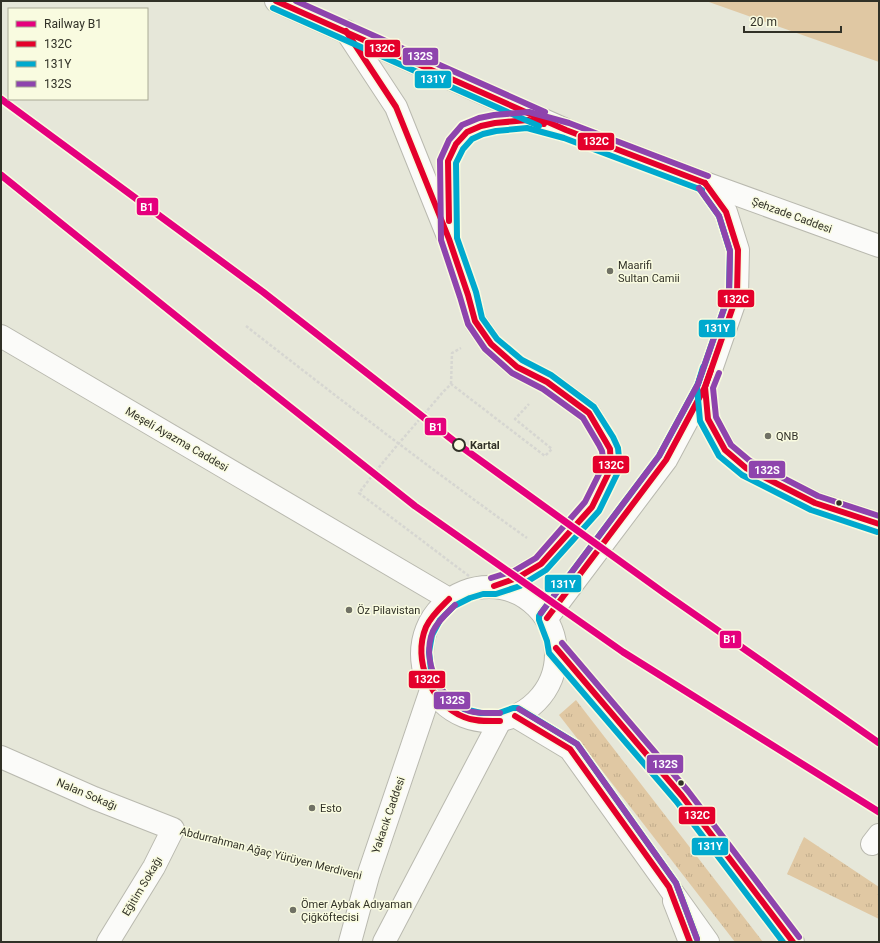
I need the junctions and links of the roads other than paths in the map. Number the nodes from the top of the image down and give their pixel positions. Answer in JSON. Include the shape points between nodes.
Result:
{"nodes":[{"id":1,"x":276,"y":1,"type":"edge"},
{"id":2,"x":346,"y":32,"type":"junction"},
{"id":3,"x":566,"y":130,"type":"junction"},
{"id":4,"x":706,"y":183,"type":"junction"},
{"id":5,"x":449,"y":239,"type":"junction"},
{"id":6,"x":879,"y":246,"type":"edge"},
{"id":7,"x":1,"y":336,"type":"edge"},
{"id":8,"x":705,"y":387,"type":"junction"},
{"id":9,"x":879,"y":524,"type":"edge"},
{"id":10,"x":488,"y":586,"type":"junction"},
{"id":11,"x":449,"y":599,"type":"junction"},
{"id":12,"x":547,"y":618,"type":"junction"},
{"id":13,"x":556,"y":648,"type":"junction"},
{"id":14,"x":431,"y":690,"type":"junction"},
{"id":15,"x":507,"y":718,"type":"junction"},
{"id":16,"x":1,"y":757,"type":"edge"},
{"id":17,"x":173,"y":829,"type":"joint"},
{"id":18,"x":668,"y":887,"type":"junction"},
{"id":19,"x":108,"y":942,"type":"edge"},
{"id":20,"x":350,"y":942,"type":"edge"},
{"id":21,"x":384,"y":942,"type":"edge"},
{"id":22,"x":675,"y":942,"type":"edge"},
{"id":23,"x":690,"y":942,"type":"edge"},
{"id":24,"x":708,"y":942,"type":"edge"},
{"id":25,"x":793,"y":942,"type":"edge"}],
"edges":[{"from":1,"to":2,"type":"main road"},
{"from":2,"to":3,"type":"main road"},
{"from":2,"to":5,"type":"main road","via":[[396,106]]},
{"from":3,"to":4,"type":"main road","name":"Şehzade Caddesi"},
{"from":3,"to":5,"type":"main road","via":[[528,120],[495,123],[467,132],[456,144],[448,161]]},
{"from":4,"to":6,"type":"main road","name":"Şehzade Caddesi"},
{"from":4,"to":8,"type":"main road","via":[[726,212],[738,250],[737,296]]},
{"from":5,"to":10,"type":"main road","via":[[475,321],[483,334],[518,367],[547,382],[589,413],[610,449],[611,468],[592,507],[541,564],[517,578]]},
{"from":7,"to":11,"type":"main road","name":"Meşeli Ayazma Caddesi"},
{"from":8,"to":9,"type":"main road","via":[[708,419],[725,450],[746,468],[815,503]]},
{"from":8,"to":12,"type":"main road","via":[[666,460]]},
{"from":10,"to":11,"type":"main road","via":[[467,590]]},
{"from":10,"to":12,"type":"main road","via":[[515,591],[533,602]]},
{"from":11,"to":14,"type":"main road","via":[[434,615],[424,632],[421,652],[423,672]]},
{"from":12,"to":13,"type":"main road"},
{"from":13,"to":15,"type":"main road","via":[[557,660],[551,682],[538,700],[521,714]]},
{"from":13,"to":25,"type":"main road","via":[[682,796]]},
{"from":14,"to":15,"type":"main road","via":[[444,705],[461,716],[480,721]]},
{"from":14,"to":20,"type":"main road","name":"Yakacık Caddesi","via":[[368,876]]},
{"from":15,"to":18,"type":"main road","via":[[570,749]]},
{"from":15,"to":21,"type":"main road"},
{"from":16,"to":17,"type":"main road","name":"Nalan Sokağı"},
{"from":17,"to":19,"type":"main road","name":"Eğitim Sokağı","via":[[154,867]]},
{"from":18,"to":22,"type":"main road"},
{"from":18,"to":23,"type":"main road"},
{"from":18,"to":24,"type":"main road"}]}
